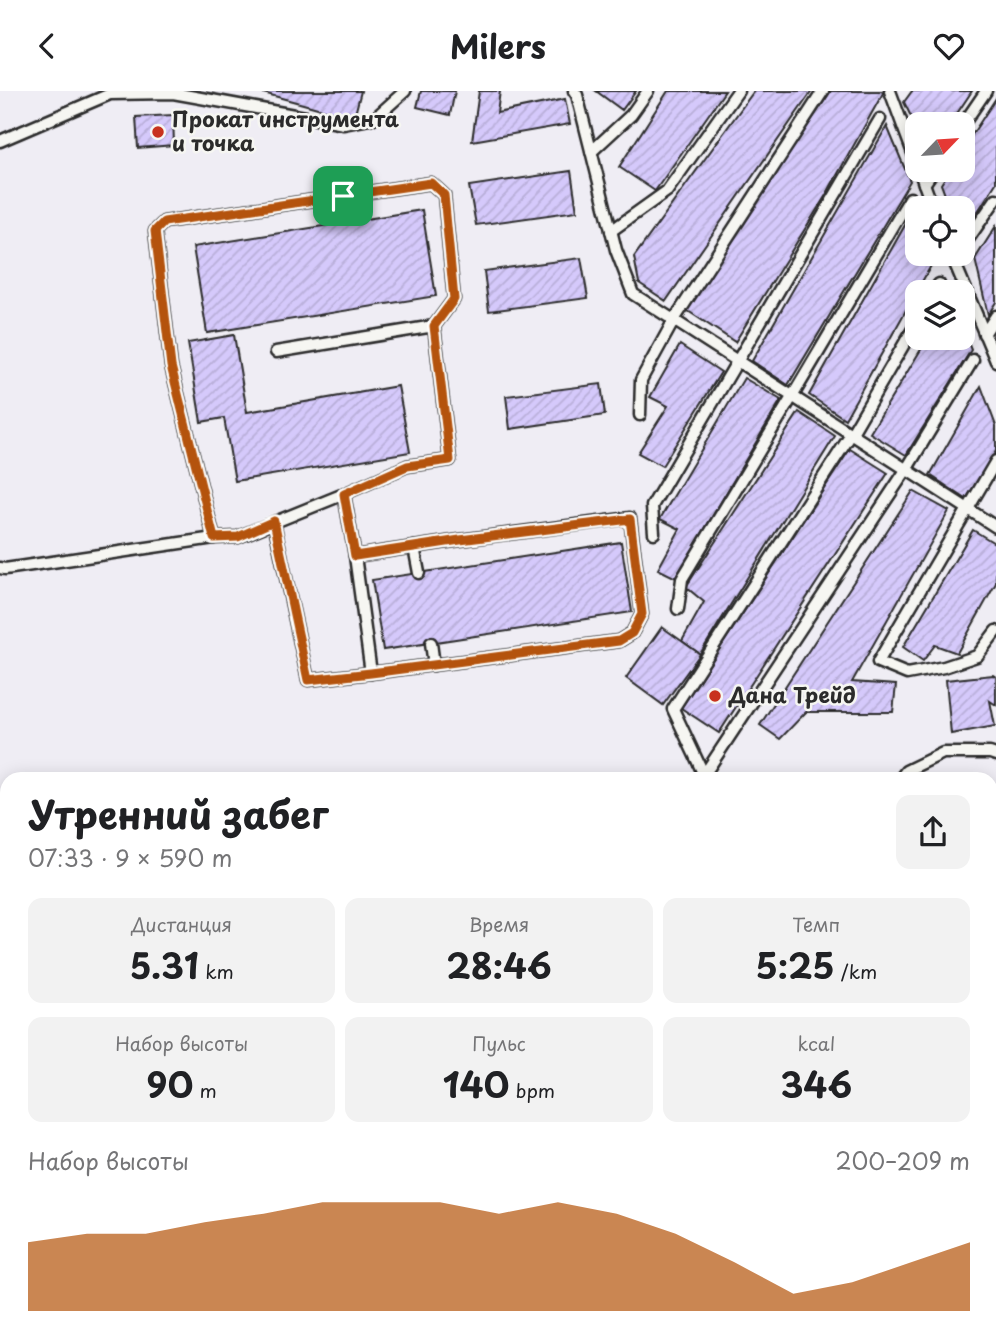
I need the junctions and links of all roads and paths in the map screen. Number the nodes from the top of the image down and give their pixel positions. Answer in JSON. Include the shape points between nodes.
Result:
{"nodes":[{"id":1,"x":405,"y":91,"type":"edge"},
{"id":2,"x":575,"y":91,"type":"edge"},
{"id":3,"x":648,"y":91,"type":"edge"},
{"id":4,"x":738,"y":91,"type":"edge"},
{"id":5,"x":823,"y":91,"type":"edge"},
{"id":6,"x":986,"y":91,"type":"edge"},
{"id":7,"x":892,"y":93,"type":"edge"},
{"id":8,"x":972,"y":112,"type":"edge"},
{"id":9,"x":880,"y":119,"type":"dead end"},
{"id":10,"x":905,"y":130,"type":"edge"},
{"id":11,"x":0,"y":141,"type":"edge"},
{"id":12,"x":591,"y":152,"type":"junction"},
{"id":13,"x":925,"y":184,"type":"edge"},
{"id":14,"x":929,"y":196,"type":"edge"},
{"id":15,"x":996,"y":199,"type":"edge"},
{"id":16,"x":905,"y":206,"type":"edge"},
{"id":17,"x":975,"y":229,"type":"edge"},
{"id":18,"x":611,"y":231,"type":"junction"},
{"id":19,"x":958,"y":266,"type":"edge"},
{"id":20,"x":996,"y":316,"type":"edge"},
{"id":21,"x":674,"y":320,"type":"junction"},
{"id":22,"x":434,"y":326,"type":"junction"},
{"id":23,"x":984,"y":334,"type":"junction"},
{"id":24,"x":905,"y":342,"type":"edge"},
{"id":25,"x":276,"y":352,"type":"dead end"},
{"id":26,"x":973,"y":360,"type":"dead end"},
{"id":27,"x":996,"y":361,"type":"edge"},
{"id":28,"x":737,"y":362,"type":"junction"},
{"id":29,"x":792,"y":397,"type":"junction"},
{"id":30,"x":640,"y":415,"type":"dead end"},
{"id":31,"x":852,"y":433,"type":"junction"},
{"id":32,"x":996,"y":461,"type":"edge"},
{"id":33,"x":906,"y":470,"type":"junction"},
{"id":34,"x":344,"y":494,"type":"junction"},
{"id":35,"x":968,"y":509,"type":"junction"},
{"id":36,"x":274,"y":521,"type":"junction"},
{"id":37,"x":996,"y":527,"type":"edge"},
{"id":38,"x":654,"y":533,"type":"dead end"},
{"id":39,"x":214,"y":538,"type":"junction"},
{"id":40,"x":414,"y":547,"type":"junction"},
{"id":41,"x":355,"y":556,"type":"junction"},
{"id":42,"x":0,"y":568,"type":"edge"},
{"id":43,"x":419,"y":573,"type":"dead end"},
{"id":44,"x":678,"y":609,"type":"dead end"},
{"id":45,"x":996,"y":631,"type":"edge"},
{"id":46,"x":431,"y":643,"type":"dead end"},
{"id":47,"x":434,"y":665,"type":"junction"},
{"id":48,"x":371,"y":673,"type":"junction"},
{"id":49,"x":996,"y":755,"type":"edge"},
{"id":50,"x":701,"y":772,"type":"edge"},
{"id":51,"x":706,"y":772,"type":"edge"},
{"id":52,"x":905,"y":772,"type":"edge"}],
"edges":[{"from":1,"to":11,"type":"lane","via":[[375,118],[344,124],[173,93],[110,94]]},
{"from":2,"to":12,"type":"lane"},
{"from":3,"to":12,"type":"lane","via":[[631,115]]},
{"from":4,"to":18,"type":"lane","via":[[667,191]]},
{"from":5,"to":21,"type":"lane"},
{"from":6,"to":8,"type":"lane"},
{"from":7,"to":10,"type":"lane"},
{"from":9,"to":28,"type":"lane"},
{"from":12,"to":18,"type":"lane"},
{"from":13,"to":14,"type":"lane"},
{"from":15,"to":17,"type":"lane"},
{"from":16,"to":29,"type":"lane"},
{"from":18,"to":21,"type":"lane","via":[[632,294]]},
{"from":19,"to":23,"type":"lane"},
{"from":20,"to":23,"type":"lane"},
{"from":21,"to":28,"type":"lane"},
{"from":21,"to":30,"type":"lane","via":[[641,380]]},
{"from":22,"to":25,"type":"lane"},
{"from":22,"to":34,"type":"lane","via":[[450,460],[407,466]]},
{"from":22,"to":39,"type":"lane","via":[[454,299],[444,195],[431,183],[164,222],[155,231],[171,366]]},
{"from":23,"to":27,"type":"lane"},
{"from":24,"to":31,"type":"lane"},
{"from":26,"to":33,"type":"lane"},
{"from":28,"to":29,"type":"lane"},
{"from":28,"to":38,"type":"lane","via":[[652,506]]},
{"from":29,"to":31,"type":"lane"},
{"from":29,"to":44,"type":"lane","via":[[682,579]]},
{"from":31,"to":33,"type":"lane"},
{"from":31,"to":50,"type":"lane","via":[[673,709]]},
{"from":32,"to":35,"type":"lane"},
{"from":33,"to":35,"type":"lane"},
{"from":33,"to":51,"type":"lane"},
{"from":34,"to":36,"type":"lane"},
{"from":34,"to":41,"type":"lane"},
{"from":35,"to":37,"type":"lane"},
{"from":35,"to":45,"type":"lane","via":[[878,663],[907,674],[944,667],[977,656]]},
{"from":36,"to":39,"type":"lane","via":[[238,537]]},
{"from":36,"to":48,"type":"lane","via":[[308,680]]},
{"from":39,"to":42,"type":"lane"},
{"from":40,"to":41,"type":"lane"},
{"from":40,"to":43,"type":"lane"},
{"from":40,"to":47,"type":"lane","via":[[630,519],[642,614],[632,633],[619,641]]},
{"from":41,"to":48,"type":"lane"},
{"from":46,"to":47,"type":"lane"},
{"from":47,"to":48,"type":"lane"},
{"from":49,"to":52,"type":"lane","via":[[943,753]]}]}
